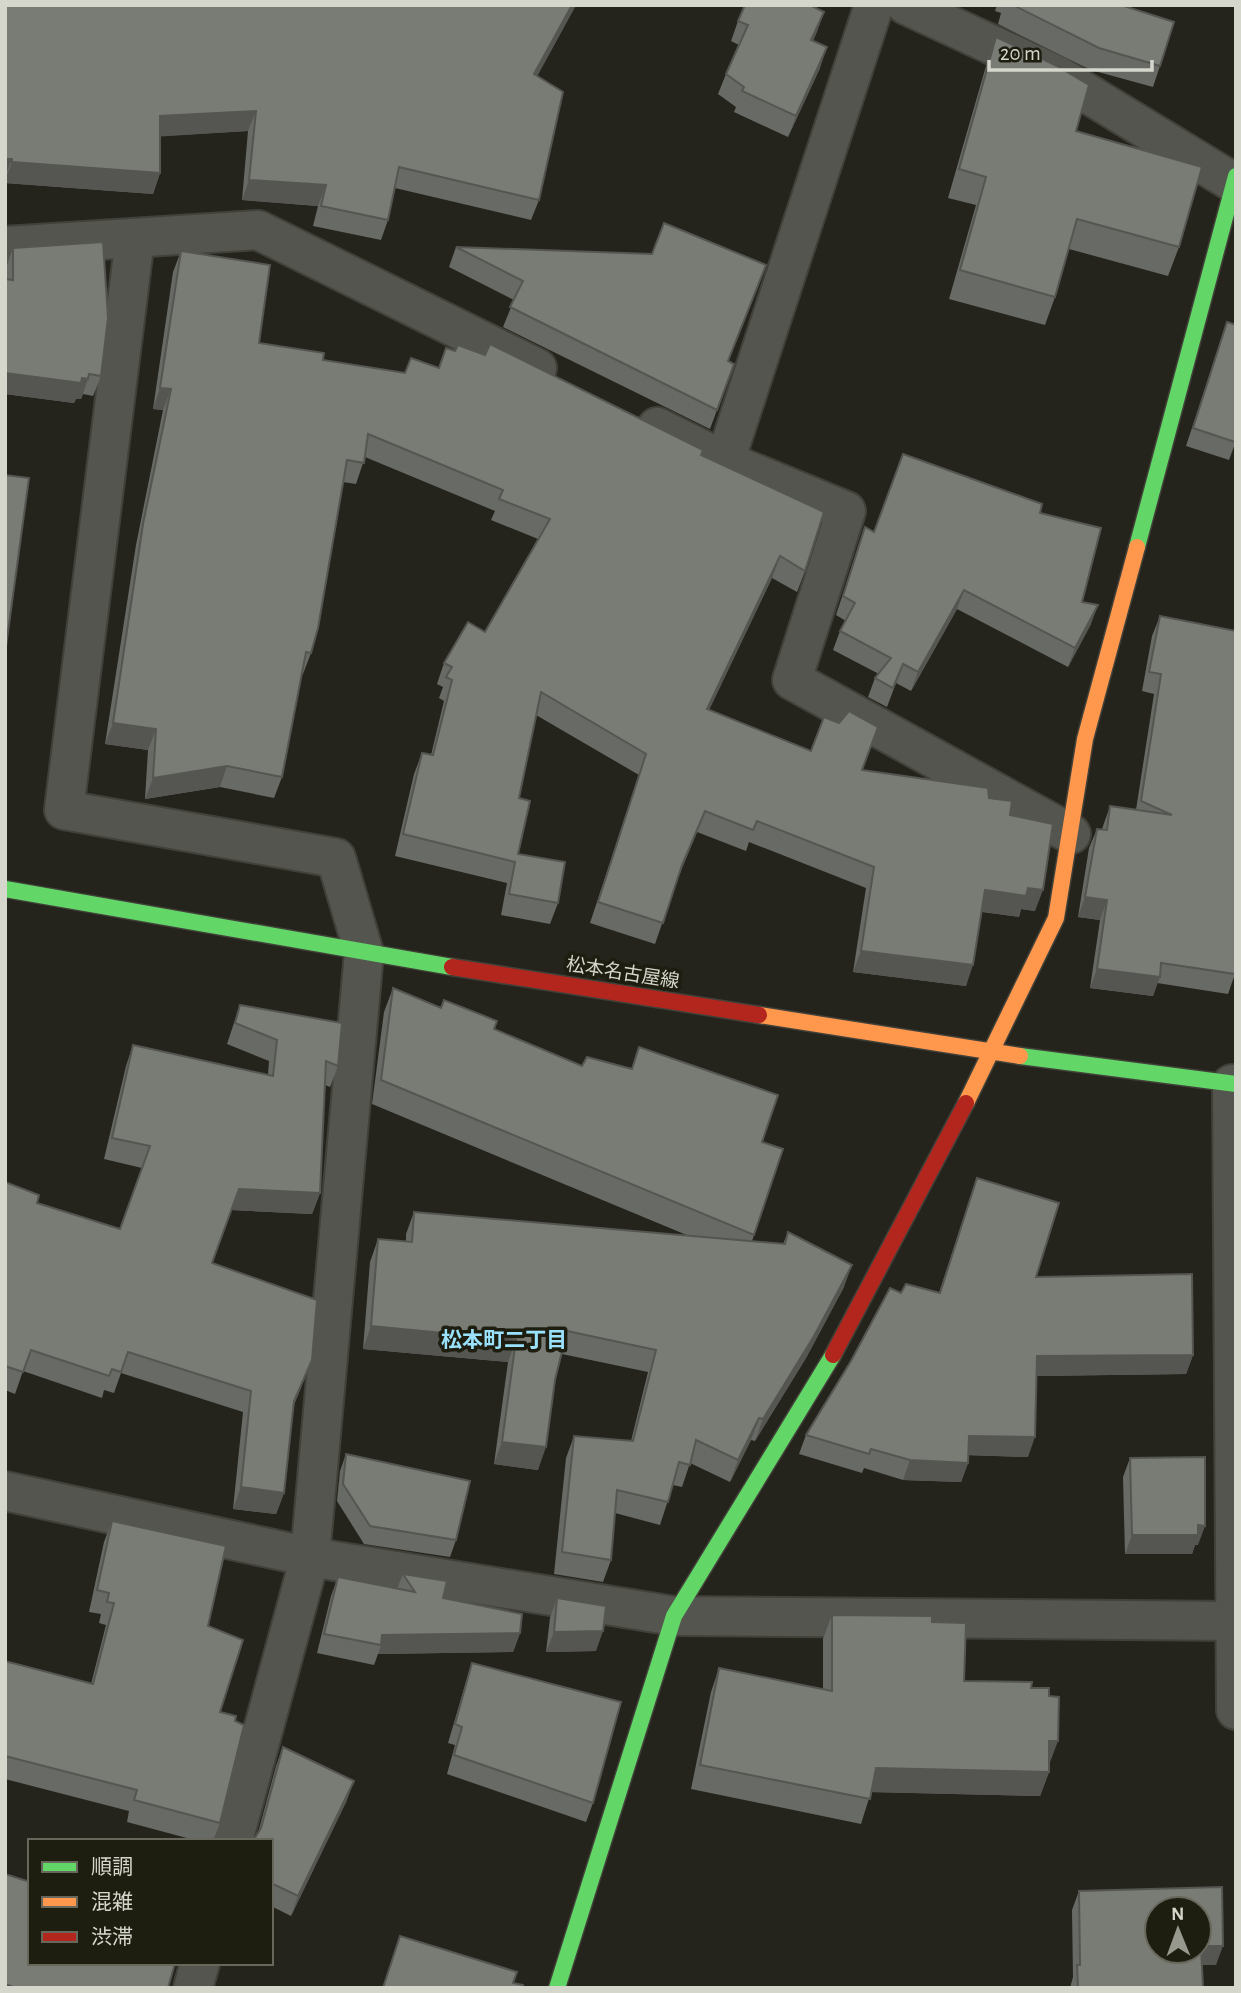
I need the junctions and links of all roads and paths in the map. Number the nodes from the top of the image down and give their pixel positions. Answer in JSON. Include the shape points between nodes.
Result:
{"nodes":[{"id":1,"x":874,"y":5,"type":"edge"},
{"id":2,"x":906,"y":5,"type":"edge"},
{"id":3,"x":1235,"y":181,"type":"edge"},
{"id":4,"x":135,"y":238,"type":"junction"},
{"id":5,"x":5,"y":246,"type":"edge"},
{"id":6,"x":565,"y":382,"type":"edge"},
{"id":7,"x":626,"y":412,"type":"edge"},
{"id":8,"x":725,"y":461,"type":"junction"},
{"id":9,"x":1071,"y":834,"type":"junction"},
{"id":10,"x":5,"y":889,"type":"edge"},
{"id":11,"x":364,"y":953,"type":"junction"},
{"id":12,"x":993,"y":1052,"type":"junction"},
{"id":13,"x":1234,"y":1084,"type":"edge"},
{"id":14,"x":5,"y":1491,"type":"edge"},
{"id":15,"x":310,"y":1557,"type":"junction"},
{"id":16,"x":674,"y":1616,"type":"junction"},
{"id":17,"x":1234,"y":1621,"type":"junction"},
{"id":18,"x":1236,"y":1710,"type":"edge"},
{"id":19,"x":234,"y":1839,"type":"edge"},
{"id":20,"x":199,"y":1965,"type":"edge"},
{"id":21,"x":193,"y":1988,"type":"edge"},
{"id":22,"x":558,"y":1988,"type":"edge"}],
"edges":[{"from":1,"to":8,"type":"street"},
{"from":2,"to":3,"type":"street","via":[[1057,75]]},
{"from":3,"to":9,"type":"street","via":[[1085,739]]},
{"from":4,"to":5,"type":"street"},
{"from":4,"to":6,"type":"street","via":[[258,230]]},
{"from":4,"to":11,"type":"street","via":[[64,810],[336,858]]},
{"from":7,"to":8,"type":"street"},
{"from":8,"to":9,"type":"street","via":[[846,511],[792,680]]},
{"from":9,"to":12,"type":"street","via":[[1056,918]]},
{"from":10,"to":11,"type":"street","name":"松本名古屋線"},
{"from":11,"to":12,"type":"street","name":"松本名古屋線"},
{"from":11,"to":15,"type":"street"},
{"from":12,"to":13,"type":"street","name":"松本名古屋線"},
{"from":12,"to":16,"type":"street","via":[[825,1369]]},
{"from":13,"to":17,"type":"street"},
{"from":14,"to":15,"type":"street"},
{"from":15,"to":16,"type":"street"},
{"from":15,"to":19,"type":"street"},
{"from":16,"to":17,"type":"street"},
{"from":16,"to":22,"type":"street"},
{"from":17,"to":18,"type":"street"},
{"from":20,"to":21,"type":"street"}]}
